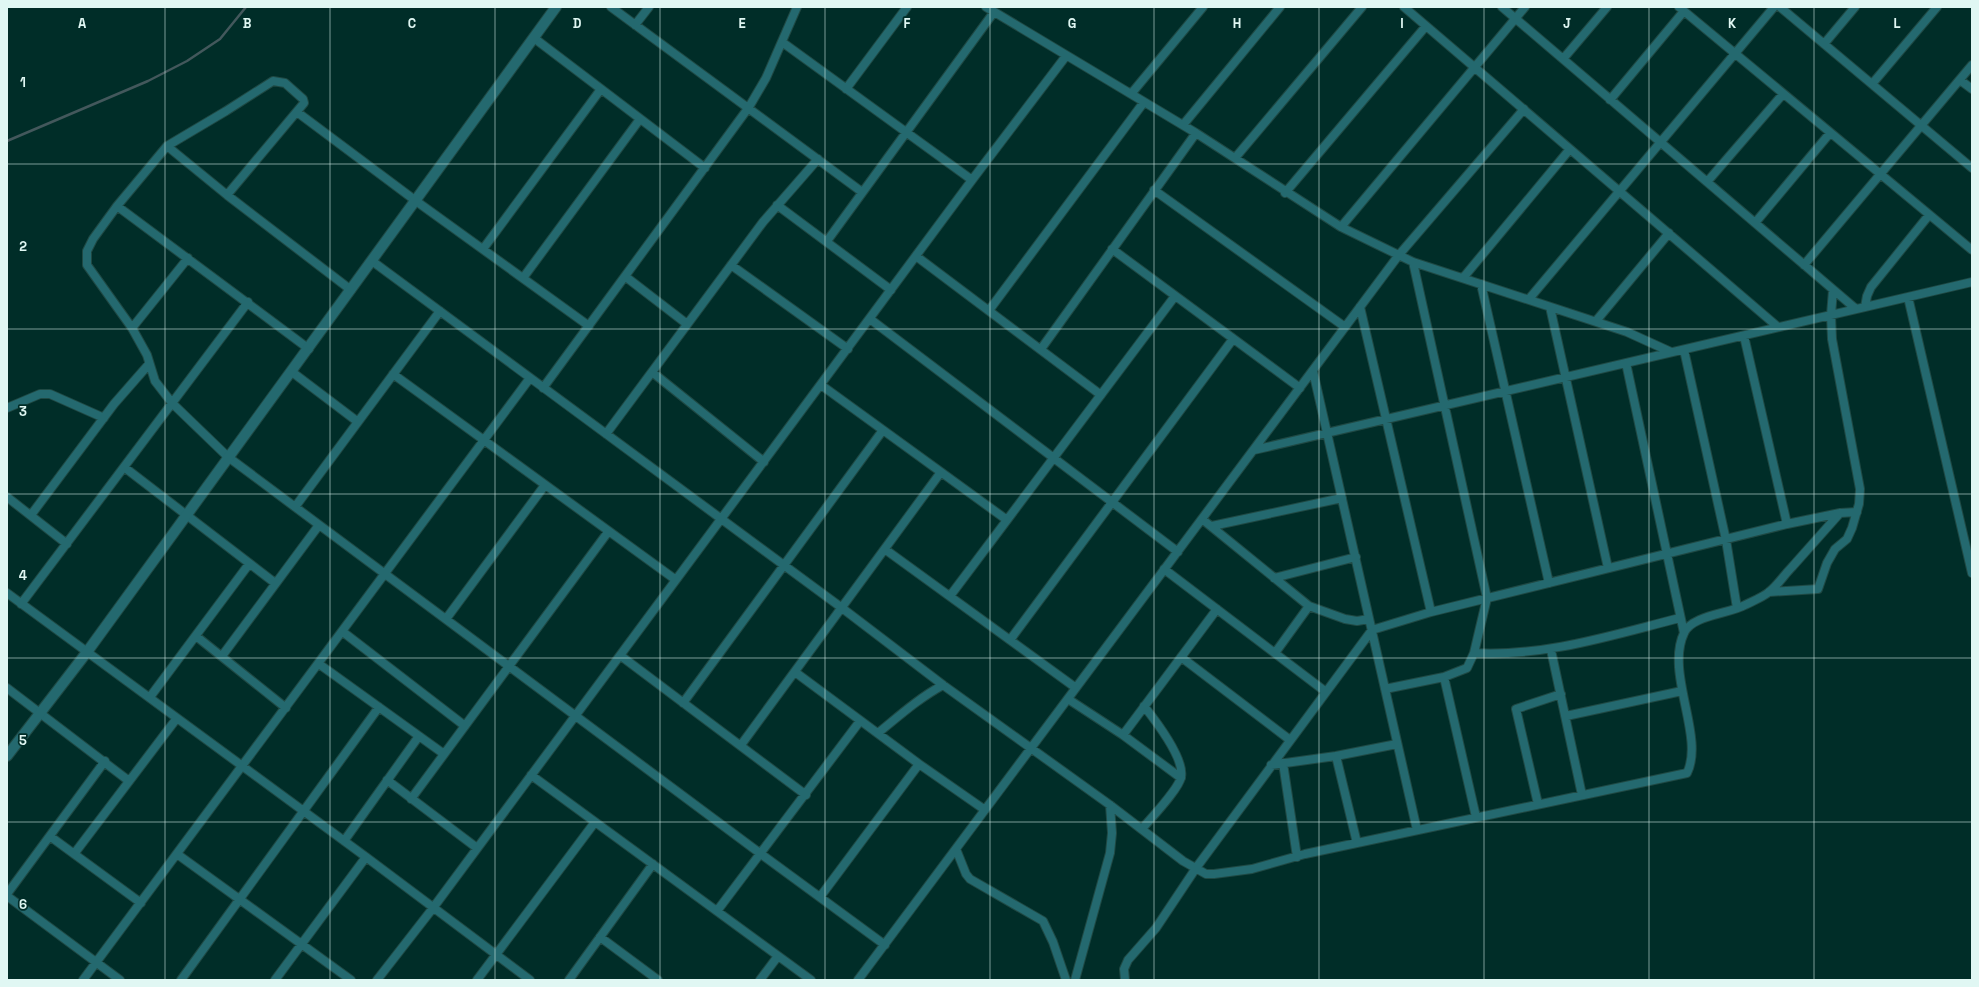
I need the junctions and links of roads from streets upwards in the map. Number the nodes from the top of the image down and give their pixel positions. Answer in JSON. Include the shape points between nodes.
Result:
{"nodes":[{"id":1,"x":556,"y":7,"type":"edge"},
{"id":2,"x":611,"y":7,"type":"edge"},
{"id":3,"x":649,"y":7,"type":"edge"},
{"id":4,"x":797,"y":7,"type":"edge"},
{"id":5,"x":907,"y":7,"type":"edge"},
{"id":6,"x":986,"y":7,"type":"edge"},
{"id":7,"x":1203,"y":7,"type":"edge"},
{"id":8,"x":1280,"y":7,"type":"edge"},
{"id":9,"x":1362,"y":7,"type":"edge"},
{"id":10,"x":1404,"y":7,"type":"edge"},
{"id":11,"x":1502,"y":7,"type":"edge"},
{"id":12,"x":1525,"y":7,"type":"edge"},
{"id":13,"x":1607,"y":7,"type":"edge"},
{"id":14,"x":1774,"y":7,"type":"edge"},
{"id":15,"x":1780,"y":7,"type":"edge"},
{"id":16,"x":1855,"y":7,"type":"edge"},
{"id":17,"x":1937,"y":7,"type":"edge"},
{"id":18,"x":1681,"y":9,"type":"edge"},
{"id":19,"x":994,"y":12,"type":"junction"},
{"id":20,"x":1515,"y":19,"type":"junction"},
{"id":21,"x":635,"y":25,"type":"junction"},
{"id":22,"x":1426,"y":26,"type":"junction"},
{"id":23,"x":534,"y":38,"type":"junction"},
{"id":24,"x":782,"y":42,"type":"junction"},
{"id":25,"x":1824,"y":44,"type":"junction"},
{"id":26,"x":1735,"y":54,"type":"junction"},
{"id":27,"x":1066,"y":56,"type":"junction"},
{"id":28,"x":1563,"y":59,"type":"junction"},
{"id":29,"x":1972,"y":65,"type":"edge"},
{"id":30,"x":1475,"y":67,"type":"junction"},
{"id":31,"x":1960,"y":80,"type":"junction"},
{"id":32,"x":1872,"y":84,"type":"junction"},
{"id":33,"x":601,"y":89,"type":"junction"},
{"id":34,"x":846,"y":89,"type":"junction"},
{"id":35,"x":1972,"y":89,"type":"edge"},
{"id":36,"x":1131,"y":94,"type":"junction"},
{"id":37,"x":1783,"y":94,"type":"junction"},
{"id":38,"x":1610,"y":100,"type":"junction"},
{"id":39,"x":1144,"y":102,"type":"junction"},
{"id":40,"x":749,"y":107,"type":"junction"},
{"id":41,"x":1524,"y":109,"type":"junction"},
{"id":42,"x":297,"y":112,"type":"junction"},
{"id":43,"x":640,"y":119,"type":"junction"},
{"id":44,"x":1183,"y":125,"type":"junction"},
{"id":45,"x":1921,"y":125,"type":"junction"},
{"id":46,"x":1196,"y":133,"type":"junction"},
{"id":47,"x":1830,"y":133,"type":"junction"},
{"id":48,"x":906,"y":134,"type":"junction"},
{"id":49,"x":1661,"y":142,"type":"junction"},
{"id":50,"x":167,"y":146,"type":"junction"},
{"id":51,"x":1570,"y":149,"type":"junction"},
{"id":52,"x":1235,"y":158,"type":"junction"},
{"id":53,"x":818,"y":159,"type":"junction"},
{"id":54,"x":705,"y":168,"type":"junction"},
{"id":55,"x":1972,"y":168,"type":"edge"},
{"id":56,"x":1880,"y":174,"type":"junction"},
{"id":57,"x":972,"y":180,"type":"junction"},
{"id":58,"x":1707,"y":182,"type":"junction"},
{"id":59,"x":1154,"y":190,"type":"junction"},
{"id":60,"x":1620,"y":191,"type":"junction"},
{"id":61,"x":862,"y":192,"type":"junction"},
{"id":62,"x":1285,"y":193,"type":"junction"},
{"id":63,"x":227,"y":195,"type":"junction"},
{"id":64,"x":416,"y":201,"type":"junction"},
{"id":65,"x":777,"y":205,"type":"junction"},
{"id":66,"x":117,"y":206,"type":"junction"},
{"id":67,"x":1929,"y":215,"type":"junction"},
{"id":68,"x":1755,"y":223,"type":"junction"},
{"id":69,"x":1341,"y":227,"type":"junction"},
{"id":70,"x":1669,"y":233,"type":"junction"},
{"id":71,"x":827,"y":241,"type":"junction"},
{"id":72,"x":483,"y":249,"type":"junction"},
{"id":73,"x":1112,"y":250,"type":"junction"},
{"id":74,"x":1972,"y":250,"type":"edge"},
{"id":75,"x":916,"y":256,"type":"junction"},
{"id":76,"x":1398,"y":256,"type":"junction"},
{"id":77,"x":188,"y":258,"type":"junction"},
{"id":78,"x":372,"y":262,"type":"junction"},
{"id":79,"x":1412,"y":262,"type":"junction"},
{"id":80,"x":731,"y":265,"type":"junction"},
{"id":81,"x":1804,"y":265,"type":"junction"},
{"id":82,"x":626,"y":277,"type":"junction"},
{"id":83,"x":523,"y":278,"type":"junction"},
{"id":84,"x":1464,"y":278,"type":"junction"},
{"id":85,"x":1972,"y":282,"type":"edge"},
{"id":86,"x":1481,"y":284,"type":"junction"},
{"id":87,"x":351,"y":290,"type":"junction"},
{"id":88,"x":892,"y":290,"type":"junction"},
{"id":89,"x":1833,"y":290,"type":"junction"},
{"id":90,"x":1175,"y":296,"type":"junction"},
{"id":91,"x":1908,"y":297,"type":"junction"},
{"id":92,"x":1529,"y":299,"type":"junction"},
{"id":93,"x":248,"y":302,"type":"junction"},
{"id":94,"x":1360,"y":307,"type":"junction"},
{"id":95,"x":1550,"y":307,"type":"junction"},
{"id":96,"x":1865,"y":307,"type":"junction"},
{"id":97,"x":990,"y":309,"type":"junction"},
{"id":98,"x":1856,"y":309,"type":"junction"},
{"id":99,"x":440,"y":311,"type":"junction"},
{"id":100,"x":1831,"y":315,"type":"junction"},
{"id":101,"x":870,"y":319,"type":"junction"},
{"id":102,"x":1596,"y":321,"type":"junction"},
{"id":103,"x":687,"y":324,"type":"junction"},
{"id":104,"x":589,"y":326,"type":"junction"},
{"id":105,"x":1345,"y":327,"type":"junction"},
{"id":106,"x":1778,"y":327,"type":"junction"},
{"id":107,"x":132,"y":328,"type":"junction"},
{"id":108,"x":1744,"y":336,"type":"junction"},
{"id":109,"x":1233,"y":339,"type":"junction"},
{"id":110,"x":309,"y":349,"type":"junction"},
{"id":111,"x":848,"y":349,"type":"junction"},
{"id":112,"x":1041,"y":349,"type":"junction"},
{"id":113,"x":1684,"y":350,"type":"junction"},
{"id":114,"x":1671,"y":352,"type":"junction"},
{"id":115,"x":1626,"y":363,"type":"junction"},
{"id":116,"x":149,"y":364,"type":"junction"},
{"id":117,"x":1313,"y":371,"type":"junction"},
{"id":118,"x":292,"y":372,"type":"junction"},
{"id":119,"x":652,"y":372,"type":"junction"},
{"id":120,"x":393,"y":374,"type":"junction"},
{"id":121,"x":1565,"y":377,"type":"junction"},
{"id":122,"x":530,"y":378,"type":"junction"},
{"id":123,"x":821,"y":385,"type":"junction"},
{"id":124,"x":544,"y":388,"type":"junction"},
{"id":125,"x":1300,"y":388,"type":"junction"},
{"id":126,"x":1505,"y":390,"type":"junction"},
{"id":127,"x":1101,"y":395,"type":"junction"},
{"id":128,"x":172,"y":403,"type":"junction"},
{"id":129,"x":1444,"y":405,"type":"junction"},
{"id":130,"x":7,"y":408,"type":"edge"},
{"id":131,"x":104,"y":418,"type":"junction"},
{"id":132,"x":1386,"y":418,"type":"junction"},
{"id":133,"x":358,"y":422,"type":"junction"},
{"id":134,"x":883,"y":430,"type":"junction"},
{"id":135,"x":1327,"y":432,"type":"junction"},
{"id":136,"x":606,"y":434,"type":"junction"},
{"id":137,"x":484,"y":441,"type":"junction"},
{"id":138,"x":1254,"y":450,"type":"junction"},
{"id":139,"x":228,"y":457,"type":"junction"},
{"id":140,"x":1054,"y":458,"type":"junction"},
{"id":141,"x":764,"y":462,"type":"junction"},
{"id":142,"x":124,"y":467,"type":"junction"},
{"id":143,"x":941,"y":472,"type":"junction"},
{"id":144,"x":545,"y":485,"type":"junction"},
{"id":145,"x":7,"y":497,"type":"edge"},
{"id":146,"x":1342,"y":498,"type":"junction"},
{"id":147,"x":1112,"y":502,"type":"junction"},
{"id":148,"x":295,"y":507,"type":"junction"},
{"id":149,"x":1857,"y":512,"type":"junction"},
{"id":150,"x":1840,"y":513,"type":"junction"},
{"id":151,"x":31,"y":515,"type":"junction"},
{"id":152,"x":186,"y":515,"type":"junction"},
{"id":153,"x":1202,"y":519,"type":"junction"},
{"id":154,"x":721,"y":520,"type":"junction"},
{"id":155,"x":1007,"y":520,"type":"junction"},
{"id":156,"x":1787,"y":524,"type":"junction"},
{"id":157,"x":319,"y":525,"type":"junction"},
{"id":158,"x":1212,"y":526,"type":"junction"},
{"id":159,"x":608,"y":532,"type":"junction"},
{"id":160,"x":1726,"y":540,"type":"junction"},
{"id":161,"x":67,"y":544,"type":"junction"},
{"id":162,"x":886,"y":550,"type":"junction"},
{"id":163,"x":1178,"y":552,"type":"junction"},
{"id":164,"x":1666,"y":555,"type":"junction"},
{"id":165,"x":1356,"y":557,"type":"junction"},
{"id":166,"x":249,"y":564,"type":"junction"},
{"id":167,"x":784,"y":567,"type":"junction"},
{"id":168,"x":1608,"y":568,"type":"junction"},
{"id":169,"x":1164,"y":569,"type":"junction"},
{"id":170,"x":385,"y":573,"type":"junction"},
{"id":171,"x":1972,"y":573,"type":"edge"},
{"id":172,"x":1274,"y":578,"type":"junction"},
{"id":173,"x":676,"y":580,"type":"junction"},
{"id":174,"x":1549,"y":583,"type":"junction"},
{"id":175,"x":275,"y":584,"type":"junction"},
{"id":176,"x":1769,"y":592,"type":"junction"},
{"id":177,"x":7,"y":593,"type":"edge"},
{"id":178,"x":950,"y":596,"type":"junction"},
{"id":179,"x":1487,"y":598,"type":"junction"},
{"id":180,"x":22,"y":604,"type":"junction"},
{"id":181,"x":1309,"y":606,"type":"junction"},
{"id":182,"x":842,"y":608,"type":"junction"},
{"id":183,"x":1737,"y":608,"type":"junction"},
{"id":184,"x":1217,"y":609,"type":"junction"},
{"id":185,"x":1431,"y":612,"type":"junction"},
{"id":186,"x":1680,"y":618,"type":"junction"},
{"id":187,"x":446,"y":619,"type":"junction"},
{"id":188,"x":1369,"y":619,"type":"junction"},
{"id":189,"x":1372,"y":630,"type":"junction"},
{"id":190,"x":343,"y":632,"type":"junction"},
{"id":191,"x":1684,"y":633,"type":"junction"},
{"id":192,"x":196,"y":636,"type":"junction"},
{"id":193,"x":1010,"y":640,"type":"junction"},
{"id":194,"x":1551,"y":650,"type":"junction"},
{"id":195,"x":87,"y":652,"type":"junction"},
{"id":196,"x":1474,"y":652,"type":"junction"},
{"id":197,"x":1275,"y":654,"type":"junction"},
{"id":198,"x":222,"y":656,"type":"junction"},
{"id":199,"x":621,"y":656,"type":"junction"},
{"id":200,"x":1181,"y":657,"type":"junction"},
{"id":201,"x":319,"y":664,"type":"junction"},
{"id":202,"x":509,"y":667,"type":"junction"},
{"id":203,"x":796,"y":672,"type":"junction"},
{"id":204,"x":1444,"y":677,"type":"junction"},
{"id":205,"x":943,"y":685,"type":"junction"},
{"id":206,"x":7,"y":688,"type":"edge"},
{"id":207,"x":1076,"y":688,"type":"junction"},
{"id":208,"x":1385,"y":689,"type":"junction"},
{"id":209,"x":1682,"y":691,"type":"junction"},
{"id":210,"x":1326,"y":692,"type":"junction"},
{"id":211,"x":1561,"y":694,"type":"junction"},
{"id":212,"x":150,"y":697,"type":"junction"},
{"id":213,"x":1068,"y":699,"type":"junction"},
{"id":214,"x":683,"y":702,"type":"junction"},
{"id":215,"x":1144,"y":706,"type":"junction"},
{"id":216,"x":379,"y":707,"type":"junction"},
{"id":217,"x":286,"y":708,"type":"junction"},
{"id":218,"x":39,"y":712,"type":"junction"},
{"id":219,"x":576,"y":716,"type":"junction"},
{"id":220,"x":1566,"y":716,"type":"junction"},
{"id":221,"x":177,"y":718,"type":"junction"},
{"id":222,"x":860,"y":721,"type":"junction"},
{"id":223,"x":465,"y":726,"type":"junction"},
{"id":224,"x":878,"y":733,"type":"junction"},
{"id":225,"x":1123,"y":735,"type":"junction"},
{"id":226,"x":419,"y":736,"type":"junction"},
{"id":227,"x":1290,"y":740,"type":"junction"},
{"id":228,"x":1398,"y":744,"type":"junction"},
{"id":229,"x":741,"y":745,"type":"junction"},
{"id":230,"x":1031,"y":749,"type":"junction"},
{"id":231,"x":444,"y":754,"type":"junction"},
{"id":232,"x":7,"y":756,"type":"edge"},
{"id":233,"x":1336,"y":756,"type":"junction"},
{"id":234,"x":105,"y":761,"type":"junction"},
{"id":235,"x":1283,"y":763,"type":"junction"},
{"id":236,"x":919,"y":764,"type":"junction"},
{"id":237,"x":1271,"y":765,"type":"junction"},
{"id":238,"x":243,"y":766,"type":"junction"},
{"id":239,"x":531,"y":775,"type":"junction"},
{"id":240,"x":1181,"y":778,"type":"junction"},
{"id":241,"x":388,"y":780,"type":"junction"},
{"id":242,"x":129,"y":781,"type":"junction"},
{"id":243,"x":1582,"y":794,"type":"junction"},
{"id":244,"x":806,"y":795,"type":"junction"},
{"id":245,"x":411,"y":799,"type":"junction"},
{"id":246,"x":1538,"y":804,"type":"junction"},
{"id":247,"x":1110,"y":805,"type":"junction"},
{"id":248,"x":985,"y":810,"type":"junction"},
{"id":249,"x":305,"y":812,"type":"junction"},
{"id":250,"x":1476,"y":818,"type":"junction"},
{"id":251,"x":595,"y":822,"type":"junction"},
{"id":252,"x":1142,"y":829,"type":"junction"},
{"id":253,"x":1417,"y":830,"type":"junction"},
{"id":254,"x":51,"y":837,"type":"junction"},
{"id":255,"x":344,"y":841,"type":"junction"},
{"id":256,"x":1357,"y":843,"type":"junction"},
{"id":257,"x":477,"y":848,"type":"junction"},
{"id":258,"x":956,"y":849,"type":"junction"},
{"id":259,"x":74,"y":854,"type":"junction"},
{"id":260,"x":177,"y":854,"type":"junction"},
{"id":261,"x":761,"y":854,"type":"junction"},
{"id":262,"x":366,"y":857,"type":"junction"},
{"id":263,"x":1298,"y":857,"type":"junction"},
{"id":264,"x":653,"y":864,"type":"junction"},
{"id":265,"x":1196,"y":868,"type":"junction"},
{"id":266,"x":7,"y":895,"type":"edge"},
{"id":267,"x":820,"y":897,"type":"junction"},
{"id":268,"x":241,"y":899,"type":"junction"},
{"id":269,"x":141,"y":903,"type":"junction"},
{"id":270,"x":433,"y":908,"type":"junction"},
{"id":271,"x":717,"y":911,"type":"junction"},
{"id":272,"x":600,"y":937,"type":"junction"},
{"id":273,"x":301,"y":943,"type":"junction"},
{"id":274,"x":885,"y":945,"type":"junction"},
{"id":275,"x":496,"y":956,"type":"junction"},
{"id":276,"x":778,"y":956,"type":"junction"},
{"id":277,"x":96,"y":963,"type":"junction"},
{"id":278,"x":83,"y":980,"type":"edge"},
{"id":279,"x":120,"y":980,"type":"edge"},
{"id":280,"x":181,"y":980,"type":"edge"},
{"id":281,"x":274,"y":980,"type":"edge"},
{"id":282,"x":351,"y":980,"type":"edge"},
{"id":283,"x":377,"y":980,"type":"edge"},
{"id":284,"x":477,"y":980,"type":"edge"},
{"id":285,"x":530,"y":980,"type":"edge"},
{"id":286,"x":569,"y":980,"type":"edge"},
{"id":287,"x":658,"y":980,"type":"edge"},
{"id":288,"x":760,"y":980,"type":"edge"},
{"id":289,"x":811,"y":980,"type":"edge"},
{"id":290,"x":858,"y":980,"type":"edge"},
{"id":291,"x":1066,"y":980,"type":"edge"},
{"id":292,"x":1075,"y":980,"type":"edge"},
{"id":293,"x":1125,"y":980,"type":"edge"}],
"edges":[{"from":1,"to":23,"type":"street"},
{"from":2,"to":21,"type":"street"},
{"from":3,"to":21,"type":"street"},
{"from":4,"to":24,"type":"street"},
{"from":5,"to":34,"type":"street"},
{"from":6,"to":19,"type":"street"},
{"from":7,"to":36,"type":"street"},
{"from":8,"to":44,"type":"street"},
{"from":9,"to":52,"type":"street"},
{"from":10,"to":22,"type":"street"},
{"from":11,"to":20,"type":"street"},
{"from":12,"to":20,"type":"street"},
{"from":13,"to":28,"type":"street"},
{"from":14,"to":26,"type":"street"},
{"from":15,"to":25,"type":"street"},
{"from":16,"to":25,"type":"street"},
{"from":17,"to":32,"type":"street"},
{"from":18,"to":26,"type":"street"},
{"from":18,"to":38,"type":"street"},
{"from":19,"to":27,"type":"street"},
{"from":19,"to":48,"type":"street"},
{"from":20,"to":28,"type":"street"},
{"from":20,"to":30,"type":"street"},
{"from":21,"to":40,"type":"street"},
{"from":22,"to":30,"type":"street"},
{"from":22,"to":62,"type":"street"},
{"from":23,"to":33,"type":"street"},
{"from":23,"to":64,"type":"street"},
{"from":24,"to":34,"type":"street"},
{"from":24,"to":40,"type":"street","via":[[766,78]]},
{"from":25,"to":32,"type":"street"},
{"from":26,"to":37,"type":"street"},
{"from":26,"to":49,"type":"street"},
{"from":27,"to":36,"type":"street"},
{"from":27,"to":57,"type":"street"},
{"from":28,"to":38,"type":"street"},
{"from":29,"to":31,"type":"street"},
{"from":30,"to":41,"type":"street"},
{"from":30,"to":69,"type":"street"},
{"from":31,"to":35,"type":"street"},
{"from":31,"to":45,"type":"street"},
{"from":32,"to":45,"type":"street"},
{"from":33,"to":43,"type":"street"},
{"from":33,"to":72,"type":"street"},
{"from":34,"to":48,"type":"street"},
{"from":36,"to":39,"type":"street"},
{"from":37,"to":47,"type":"street"},
{"from":37,"to":58,"type":"street"},
{"from":38,"to":49,"type":"street"},
{"from":39,"to":44,"type":"street"},
{"from":39,"to":97,"type":"street"},
{"from":40,"to":53,"type":"street"},
{"from":40,"to":54,"type":"street"},
{"from":41,"to":51,"type":"street"},
{"from":41,"to":76,"type":"street"},
{"from":42,"to":50,"type":"street","via":[[304,103],[303,99],[284,84],[273,80],[226,112]]},
{"from":42,"to":63,"type":"street"},
{"from":42,"to":64,"type":"street"},
{"from":43,"to":54,"type":"street"},
{"from":43,"to":83,"type":"street"},
{"from":44,"to":46,"type":"street"},
{"from":45,"to":55,"type":"street"},
{"from":45,"to":56,"type":"street"},
{"from":46,"to":52,"type":"street"},
{"from":46,"to":59,"type":"street"},
{"from":47,"to":56,"type":"street"},
{"from":47,"to":68,"type":"street"},
{"from":48,"to":57,"type":"street"},
{"from":48,"to":61,"type":"street"},
{"from":49,"to":58,"type":"street"},
{"from":49,"to":60,"type":"street"},
{"from":50,"to":63,"type":"street"},
{"from":50,"to":66,"type":"street"},
{"from":51,"to":60,"type":"street"},
{"from":51,"to":84,"type":"street"},
{"from":52,"to":62,"type":"street"},
{"from":53,"to":61,"type":"street"},
{"from":53,"to":65,"type":"street"},
{"from":54,"to":82,"type":"street"},
{"from":56,"to":67,"type":"street"},
{"from":56,"to":81,"type":"street"},
{"from":57,"to":75,"type":"street"},
{"from":58,"to":68,"type":"street"},
{"from":59,"to":73,"type":"street"},
{"from":59,"to":105,"type":"street"},
{"from":60,"to":70,"type":"street"},
{"from":60,"to":92,"type":"street"},
{"from":61,"to":71,"type":"street"},
{"from":62,"to":69,"type":"street"},
{"from":63,"to":87,"type":"street"},
{"from":64,"to":72,"type":"street"},
{"from":64,"to":78,"type":"street"},
{"from":65,"to":71,"type":"street"},
{"from":65,"to":80,"type":"street"},
{"from":66,"to":77,"type":"street"},
{"from":66,"to":107,"type":"street","via":[[92,239],[87,251],[87,265]]},
{"from":67,"to":74,"type":"street"},
{"from":67,"to":96,"type":"street","via":[[1871,287]]},
{"from":68,"to":81,"type":"street"},
{"from":69,"to":76,"type":"street"},
{"from":70,"to":102,"type":"street"},
{"from":70,"to":106,"type":"street"},
{"from":71,"to":88,"type":"street"},
{"from":72,"to":83,"type":"street"},
{"from":73,"to":90,"type":"street"},
{"from":73,"to":112,"type":"street"},
{"from":75,"to":88,"type":"street"},
{"from":75,"to":97,"type":"street"},
{"from":76,"to":79,"type":"street"},
{"from":76,"to":94,"type":"street"},
{"from":77,"to":93,"type":"street"},
{"from":77,"to":107,"type":"street"},
{"from":78,"to":87,"type":"street"},
{"from":78,"to":99,"type":"street"},
{"from":79,"to":84,"type":"street"},
{"from":79,"to":129,"type":"street"},
{"from":80,"to":103,"type":"street"},
{"from":80,"to":111,"type":"street"},
{"from":81,"to":89,"type":"street"},
{"from":82,"to":103,"type":"street"},
{"from":82,"to":104,"type":"street"},
{"from":83,"to":104,"type":"street"},
{"from":84,"to":86,"type":"street"},
{"from":85,"to":91,"type":"street"},
{"from":86,"to":92,"type":"street"},
{"from":86,"to":126,"type":"street"},
{"from":87,"to":110,"type":"street"},
{"from":88,"to":101,"type":"street"},
{"from":89,"to":98,"type":"street"},
{"from":89,"to":100,"type":"street"},
{"from":90,"to":109,"type":"street"},
{"from":90,"to":127,"type":"street"},
{"from":91,"to":96,"type":"street"},
{"from":91,"to":171,"type":"street"},
{"from":92,"to":95,"type":"street"},
{"from":93,"to":110,"type":"street"},
{"from":93,"to":128,"type":"street"},
{"from":94,"to":105,"type":"street"},
{"from":94,"to":132,"type":"street"},
{"from":95,"to":102,"type":"street"},
{"from":95,"to":121,"type":"street"},
{"from":96,"to":98,"type":"street"},
{"from":97,"to":112,"type":"street"},
{"from":98,"to":100,"type":"street"},
{"from":99,"to":120,"type":"street"},
{"from":99,"to":122,"type":"street"},
{"from":100,"to":106,"type":"street"},
{"from":100,"to":149,"type":"street","via":[[1835,363],[1860,489]]},
{"from":101,"to":111,"type":"street"},
{"from":101,"to":140,"type":"street"},
{"from":102,"to":114,"type":"street"},
{"from":103,"to":119,"type":"street"},
{"from":104,"to":124,"type":"street"},
{"from":105,"to":117,"type":"street"},
{"from":106,"to":108,"type":"street"},
{"from":107,"to":116,"type":"street","via":[[147,355]]},
{"from":108,"to":113,"type":"street"},
{"from":108,"to":156,"type":"street"},
{"from":109,"to":125,"type":"street"},
{"from":109,"to":147,"type":"street"},
{"from":110,"to":118,"type":"street"},
{"from":111,"to":123,"type":"street"},
{"from":112,"to":127,"type":"street"},
{"from":113,"to":114,"type":"street"},
{"from":113,"to":160,"type":"street"},
{"from":114,"to":115,"type":"street"},
{"from":115,"to":121,"type":"street"},
{"from":115,"to":164,"type":"street"},
{"from":116,"to":128,"type":"street","via":[[155,381]]},
{"from":116,"to":131,"type":"street"},
{"from":117,"to":125,"type":"street"},
{"from":117,"to":135,"type":"street"},
{"from":118,"to":133,"type":"street"},
{"from":118,"to":139,"type":"street"},
{"from":119,"to":136,"type":"street"},
{"from":119,"to":141,"type":"street"},
{"from":120,"to":133,"type":"street"},
{"from":120,"to":137,"type":"street"},
{"from":121,"to":126,"type":"street"},
{"from":121,"to":168,"type":"street"},
{"from":122,"to":124,"type":"street"},
{"from":122,"to":137,"type":"street"},
{"from":123,"to":134,"type":"street"},
{"from":123,"to":141,"type":"street"},
{"from":124,"to":136,"type":"street"},
{"from":125,"to":138,"type":"street"},
{"from":126,"to":129,"type":"street"},
{"from":126,"to":174,"type":"street"},
{"from":127,"to":140,"type":"street"},
{"from":128,"to":139,"type":"street"},
{"from":128,"to":142,"type":"street"},
{"from":129,"to":132,"type":"street"},
{"from":129,"to":179,"type":"street"},
{"from":130,"to":131,"type":"street","via":[[40,394],[50,394]]},
{"from":131,"to":151,"type":"street"},
{"from":132,"to":135,"type":"street"},
{"from":132,"to":185,"type":"street"},
{"from":133,"to":148,"type":"street"},
{"from":134,"to":143,"type":"street"},
{"from":134,"to":167,"type":"street"},
{"from":135,"to":138,"type":"street"},
{"from":135,"to":146,"type":"street"},
{"from":136,"to":154,"type":"street"},
{"from":137,"to":144,"type":"street"},
{"from":137,"to":170,"type":"street"},
{"from":138,"to":153,"type":"street"},
{"from":139,"to":148,"type":"street"},
{"from":139,"to":152,"type":"street"},
{"from":140,"to":147,"type":"street"},
{"from":140,"to":155,"type":"street"},
{"from":141,"to":154,"type":"street"},
{"from":142,"to":152,"type":"street"},
{"from":142,"to":161,"type":"street"},
{"from":143,"to":155,"type":"street"},
{"from":143,"to":162,"type":"street"},
{"from":144,"to":159,"type":"street"},
{"from":144,"to":187,"type":"street"},
{"from":145,"to":151,"type":"street"},
{"from":146,"to":158,"type":"street"},
{"from":146,"to":165,"type":"street"},
{"from":147,"to":163,"type":"street"},
{"from":147,"to":193,"type":"street"},
{"from":148,"to":157,"type":"street"},
{"from":149,"to":150,"type":"street"},
{"from":149,"to":176,"type":"street","via":[[1850,534],[1826,563],[1818,588]]},
{"from":150,"to":156,"type":"street"},
{"from":150,"to":176,"type":"street"},
{"from":151,"to":161,"type":"street"},
{"from":152,"to":166,"type":"street"},
{"from":152,"to":195,"type":"street"},
{"from":153,"to":158,"type":"street"},
{"from":153,"to":163,"type":"street"},
{"from":154,"to":167,"type":"street"},
{"from":154,"to":173,"type":"street"},
{"from":155,"to":178,"type":"street"},
{"from":156,"to":160,"type":"street"},
{"from":157,"to":170,"type":"street"},
{"from":157,"to":175,"type":"street"},
{"from":158,"to":172,"type":"street"},
{"from":159,"to":173,"type":"street"},
{"from":159,"to":202,"type":"street"},
{"from":160,"to":164,"type":"street"},
{"from":160,"to":183,"type":"street"},
{"from":161,"to":180,"type":"street"},
{"from":162,"to":178,"type":"street"},
{"from":162,"to":182,"type":"street"},
{"from":163,"to":169,"type":"street"},
{"from":164,"to":168,"type":"street"},
{"from":164,"to":186,"type":"street"},
{"from":165,"to":172,"type":"street"},
{"from":165,"to":188,"type":"street"},
{"from":166,"to":175,"type":"street"},
{"from":166,"to":192,"type":"street"},
{"from":167,"to":182,"type":"street"},
{"from":167,"to":214,"type":"street"},
{"from":168,"to":174,"type":"street"},
{"from":169,"to":184,"type":"street"},
{"from":169,"to":207,"type":"street"},
{"from":170,"to":187,"type":"street"},
{"from":170,"to":190,"type":"street"},
{"from":172,"to":181,"type":"street"},
{"from":173,"to":199,"type":"street"},
{"from":174,"to":179,"type":"street"},
{"from":175,"to":198,"type":"street"},
{"from":176,"to":183,"type":"street"},
{"from":177,"to":180,"type":"street"},
{"from":178,"to":193,"type":"street"},
{"from":179,"to":185,"type":"street"},
{"from":179,"to":196,"type":"street"},
{"from":180,"to":195,"type":"street"},
{"from":181,"to":188,"type":"street","via":[[1345,619]]},
{"from":181,"to":197,"type":"street"},
{"from":182,"to":203,"type":"street"},
{"from":182,"to":205,"type":"street"},
{"from":183,"to":191,"type":"street","via":[[1698,621]]},
{"from":184,"to":197,"type":"street"},
{"from":184,"to":200,"type":"street"},
{"from":185,"to":189,"type":"street"},
{"from":186,"to":191,"type":"street"},
{"from":186,"to":194,"type":"street"},
{"from":187,"to":202,"type":"street"},
{"from":188,"to":189,"type":"street"},
{"from":189,"to":208,"type":"street"},
{"from":189,"to":210,"type":"street"},
{"from":190,"to":201,"type":"street"},
{"from":190,"to":223,"type":"street"},
{"from":191,"to":209,"type":"street","via":[[1679,653]]},
{"from":192,"to":198,"type":"street"},
{"from":192,"to":212,"type":"street"},
{"from":193,"to":207,"type":"street"},
{"from":194,"to":196,"type":"street","via":[[1505,654]]},
{"from":194,"to":211,"type":"street"},
{"from":195,"to":212,"type":"street"},
{"from":195,"to":218,"type":"street"},
{"from":196,"to":204,"type":"street","via":[[1467,668]]},
{"from":197,"to":210,"type":"street"},
{"from":198,"to":217,"type":"street"},
{"from":199,"to":214,"type":"street"},
{"from":199,"to":219,"type":"street"},
{"from":200,"to":215,"type":"street"},
{"from":200,"to":227,"type":"street"},
{"from":201,"to":216,"type":"street"},
{"from":201,"to":217,"type":"street"},
{"from":202,"to":219,"type":"street"},
{"from":202,"to":223,"type":"street"},
{"from":203,"to":222,"type":"street"},
{"from":203,"to":229,"type":"street"},
{"from":204,"to":208,"type":"street"},
{"from":204,"to":250,"type":"street"},
{"from":205,"to":224,"type":"street","via":[[910,706]]},
{"from":205,"to":230,"type":"street"},
{"from":206,"to":218,"type":"street"},
{"from":207,"to":213,"type":"street"},
{"from":208,"to":228,"type":"street"},
{"from":209,"to":220,"type":"street"},
{"from":209,"to":243,"type":"street","via":[[1693,751],[1687,773]]},
{"from":210,"to":227,"type":"street"},
{"from":211,"to":220,"type":"street"},
{"from":211,"to":246,"type":"street","via":[[1516,709]]},
{"from":212,"to":221,"type":"street"},
{"from":213,"to":225,"type":"street"},
{"from":213,"to":230,"type":"street"},
{"from":214,"to":229,"type":"street"},
{"from":215,"to":225,"type":"street"},
{"from":215,"to":240,"type":"street","via":[[1170,744],[1180,768]]},
{"from":216,"to":226,"type":"street"},
{"from":216,"to":249,"type":"street"},
{"from":217,"to":238,"type":"street"},
{"from":218,"to":232,"type":"street"},
{"from":218,"to":234,"type":"street"},
{"from":219,"to":239,"type":"street"},
{"from":219,"to":261,"type":"street"},
{"from":220,"to":243,"type":"street"},
{"from":221,"to":238,"type":"street"},
{"from":221,"to":242,"type":"street"},
{"from":222,"to":224,"type":"street"},
{"from":222,"to":244,"type":"street"},
{"from":223,"to":231,"type":"street"},
{"from":224,"to":236,"type":"street"},
{"from":225,"to":240,"type":"street"},
{"from":226,"to":231,"type":"street"},
{"from":226,"to":241,"type":"street"},
{"from":227,"to":237,"type":"street"},
{"from":228,"to":233,"type":"street"},
{"from":228,"to":253,"type":"street"},
{"from":229,"to":244,"type":"street"},
{"from":230,"to":247,"type":"street"},
{"from":230,"to":248,"type":"street"},
{"from":231,"to":245,"type":"street"},
{"from":233,"to":235,"type":"street"},
{"from":233,"to":256,"type":"street"},
{"from":234,"to":242,"type":"street"},
{"from":234,"to":254,"type":"street"},
{"from":235,"to":237,"type":"street"},
{"from":235,"to":263,"type":"street"},
{"from":236,"to":248,"type":"street"},
{"from":236,"to":267,"type":"street"},
{"from":237,"to":265,"type":"street"},
{"from":238,"to":249,"type":"street"},
{"from":238,"to":260,"type":"street"},
{"from":239,"to":251,"type":"street"},
{"from":239,"to":257,"type":"street"},
{"from":240,"to":252,"type":"street"},
{"from":241,"to":245,"type":"street"},
{"from":241,"to":255,"type":"street"},
{"from":242,"to":259,"type":"street"},
{"from":243,"to":246,"type":"street"},
{"from":244,"to":261,"type":"street"},
{"from":245,"to":257,"type":"street"},
{"from":246,"to":250,"type":"street"},
{"from":247,"to":252,"type":"street"},
{"from":247,"to":292,"type":"street","via":[[1110,853]]},
{"from":248,"to":258,"type":"street"},
{"from":249,"to":255,"type":"street"},
{"from":249,"to":268,"type":"street"},
{"from":250,"to":253,"type":"street"},
{"from":251,"to":264,"type":"street"},
{"from":251,"to":275,"type":"street"},
{"from":252,"to":265,"type":"street","via":[[1182,861]]},
{"from":253,"to":256,"type":"street"},
{"from":254,"to":259,"type":"street"},
{"from":254,"to":266,"type":"street"},
{"from":255,"to":262,"type":"street"},
{"from":256,"to":263,"type":"street"},
{"from":257,"to":270,"type":"street"},
{"from":258,"to":274,"type":"street"},
{"from":258,"to":291,"type":"street","via":[[970,879],[1043,921],[1054,942]]},
{"from":259,"to":269,"type":"street"},
{"from":260,"to":268,"type":"street"},
{"from":260,"to":269,"type":"street"},
{"from":261,"to":267,"type":"street"},
{"from":261,"to":271,"type":"street"},
{"from":262,"to":270,"type":"street"},
{"from":262,"to":273,"type":"street"},
{"from":263,"to":265,"type":"street","via":[[1252,869],[1214,874]]},
{"from":264,"to":271,"type":"street"},
{"from":264,"to":272,"type":"street"},
{"from":265,"to":293,"type":"street","via":[[1156,928],[1128,960],[1124,969]]},
{"from":266,"to":277,"type":"street"},
{"from":267,"to":274,"type":"street"},
{"from":268,"to":273,"type":"street"},
{"from":268,"to":280,"type":"street"},
{"from":269,"to":277,"type":"street"},
{"from":270,"to":275,"type":"street"},
{"from":270,"to":283,"type":"street"},
{"from":271,"to":276,"type":"street"},
{"from":272,"to":286,"type":"street"},
{"from":272,"to":287,"type":"street"},
{"from":273,"to":281,"type":"street"},
{"from":273,"to":282,"type":"street"},
{"from":274,"to":290,"type":"street"},
{"from":275,"to":284,"type":"street"},
{"from":275,"to":285,"type":"street"},
{"from":276,"to":288,"type":"street"},
{"from":276,"to":289,"type":"street"},
{"from":277,"to":278,"type":"street"},
{"from":277,"to":279,"type":"street"}]}
